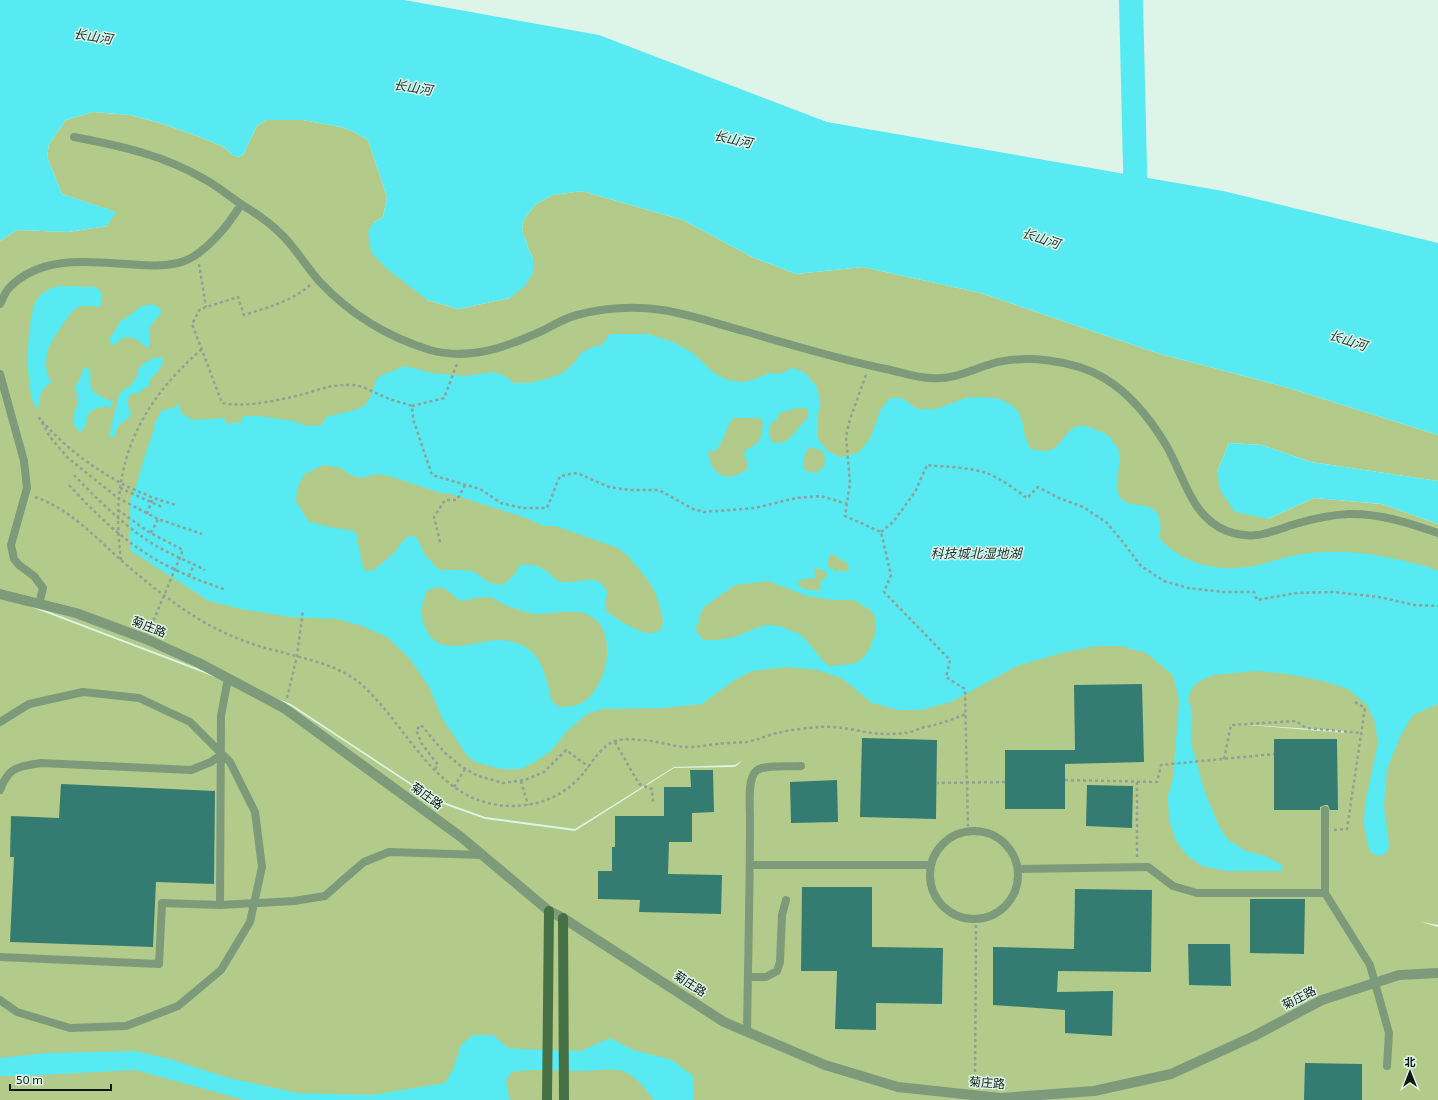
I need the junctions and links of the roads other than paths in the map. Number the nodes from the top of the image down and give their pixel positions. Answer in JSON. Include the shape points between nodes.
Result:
{"nodes":[{"id":1,"x":74,"y":136,"type":"dead end"},
{"id":2,"x":240,"y":204,"type":"junction"},
{"id":3,"x":0,"y":304,"type":"edge"},
{"id":4,"x":0,"y":374,"type":"edge"},
{"id":5,"x":1438,"y":533,"type":"edge"},
{"id":6,"x":0,"y":594,"type":"edge"},
{"id":7,"x":39,"y":604,"type":"junction"},
{"id":8,"x":228,"y":678,"type":"junction"},
{"id":9,"x":0,"y":722,"type":"edge"},
{"id":10,"x":222,"y":754,"type":"junction"},
{"id":11,"x":801,"y":766,"type":"dead end"},
{"id":12,"x":0,"y":790,"type":"edge"},
{"id":13,"x":1326,"y":810,"type":"dead end"},
{"id":14,"x":483,"y":855,"type":"junction"},
{"id":15,"x":750,"y":865,"type":"junction"},
{"id":16,"x":931,"y":865,"type":"junction"},
{"id":17,"x":1018,"y":869,"type":"junction"},
{"id":18,"x":1325,"y":893,"type":"junction"},
{"id":19,"x":786,"y":900,"type":"dead end"},
{"id":20,"x":254,"y":903,"type":"junction"},
{"id":21,"x":220,"y":905,"type":"junction"},
{"id":22,"x":549,"y":911,"type":"junction"},
{"id":23,"x":563,"y":918,"type":"junction"},
{"id":24,"x":0,"y":957,"type":"edge"},
{"id":25,"x":1438,"y":972,"type":"edge"},
{"id":26,"x":748,"y":977,"type":"junction"},
{"id":27,"x":1376,"y":982,"type":"junction"},
{"id":28,"x":0,"y":1000,"type":"edge"},
{"id":29,"x":748,"y":1032,"type":"junction"},
{"id":30,"x":1387,"y":1066,"type":"dead end"},
{"id":31,"x":547,"y":1100,"type":"edge"},
{"id":32,"x":564,"y":1100,"type":"edge"}],
"edges":[{"from":1,"to":2,"type":"lane","via":[[146,152],[204,179]]},
{"from":2,"to":3,"type":"lane","via":[[235,215],[211,242],[198,254],[179,263],[157,266],[104,262],[51,264],[30,271],[8,288]]},
{"from":2,"to":5,"type":"lane","via":[[257,214],[282,235],[317,278],[354,312],[386,333],[430,349],[456,355],[486,352],[575,316],[611,309],[639,308],[664,310],[868,365],[928,378],[948,378],[995,362],[1049,361],[1076,366],[1116,386],[1154,426],[1168,448],[1197,508],[1211,522],[1229,532],[1248,535],[1269,534],[1319,518],[1348,514],[1379,516]]},
{"from":4,"to":7,"type":"lane","via":[[24,461],[27,488],[11,545],[14,559],[34,576],[43,588]]},
{"from":6,"to":7,"type":"street","name":"菊庄路"},
{"from":7,"to":8,"type":"street","name":"菊庄路","via":[[76,613],[146,639]]},
{"from":8,"to":10,"type":"lane","via":[[221,716]]},
{"from":8,"to":14,"type":"street","name":"菊庄路","via":[[284,708]]},
{"from":9,"to":10,"type":"lane","via":[[29,704],[84,692],[139,698],[190,722]]},
{"from":10,"to":12,"type":"lane","via":[[211,762],[191,770],[41,763],[16,767],[4,778]]},
{"from":10,"to":20,"type":"lane","via":[[230,762],[254,812],[262,867]]},
{"from":10,"to":21,"type":"lane"},
{"from":11,"to":15,"type":"lane","via":[[765,767],[756,771],[752,778]]},
{"from":13,"to":18,"type":"lane"},
{"from":14,"to":20,"type":"lane","via":[[389,852],[364,862],[325,896]]},
{"from":14,"to":22,"type":"street","name":"菊庄路"},
{"from":15,"to":16,"type":"lane"},
{"from":15,"to":26,"type":"lane"},
{"from":16,"to":17,"type":"lane","via":[[936,851],[947,840],[960,833],[974,831],[1001,840],[1010,851]]},
{"from":16,"to":17,"type":"lane","via":[[930,880],[934,894],[943,906],[955,915],[970,919],[984,918],[997,912],[1007,903],[1014,891]]},
{"from":17,"to":18,"type":"lane","via":[[1148,867],[1174,886],[1197,893]]},
{"from":18,"to":27,"type":"lane","via":[[1370,965]]},
{"from":19,"to":26,"type":"lane","via":[[782,915],[780,962],[777,971],[766,977]]},
{"from":20,"to":21,"type":"lane"},
{"from":20,"to":28,"type":"lane","via":[[250,922],[222,970],[178,1006],[126,1026],[70,1028],[17,1012]]},
{"from":21,"to":24,"type":"lane","via":[[162,903],[159,964]]},
{"from":22,"to":23,"type":"street","name":"菊庄路"},
{"from":22,"to":31,"type":"street"},
{"from":23,"to":29,"type":"street","name":"菊庄路","via":[[724,1022]]},
{"from":23,"to":32,"type":"street"},
{"from":25,"to":27,"type":"street","name":"菊庄路","via":[[1399,975]]},
{"from":26,"to":29,"type":"lane"},
{"from":27,"to":29,"type":"street","name":"菊庄路","via":[[1322,1000],[1254,1036],[1171,1074],[1094,1091],[1000,1098],[898,1087],[825,1065]]},
{"from":27,"to":30,"type":"lane","via":[[1389,1033]]}]}
